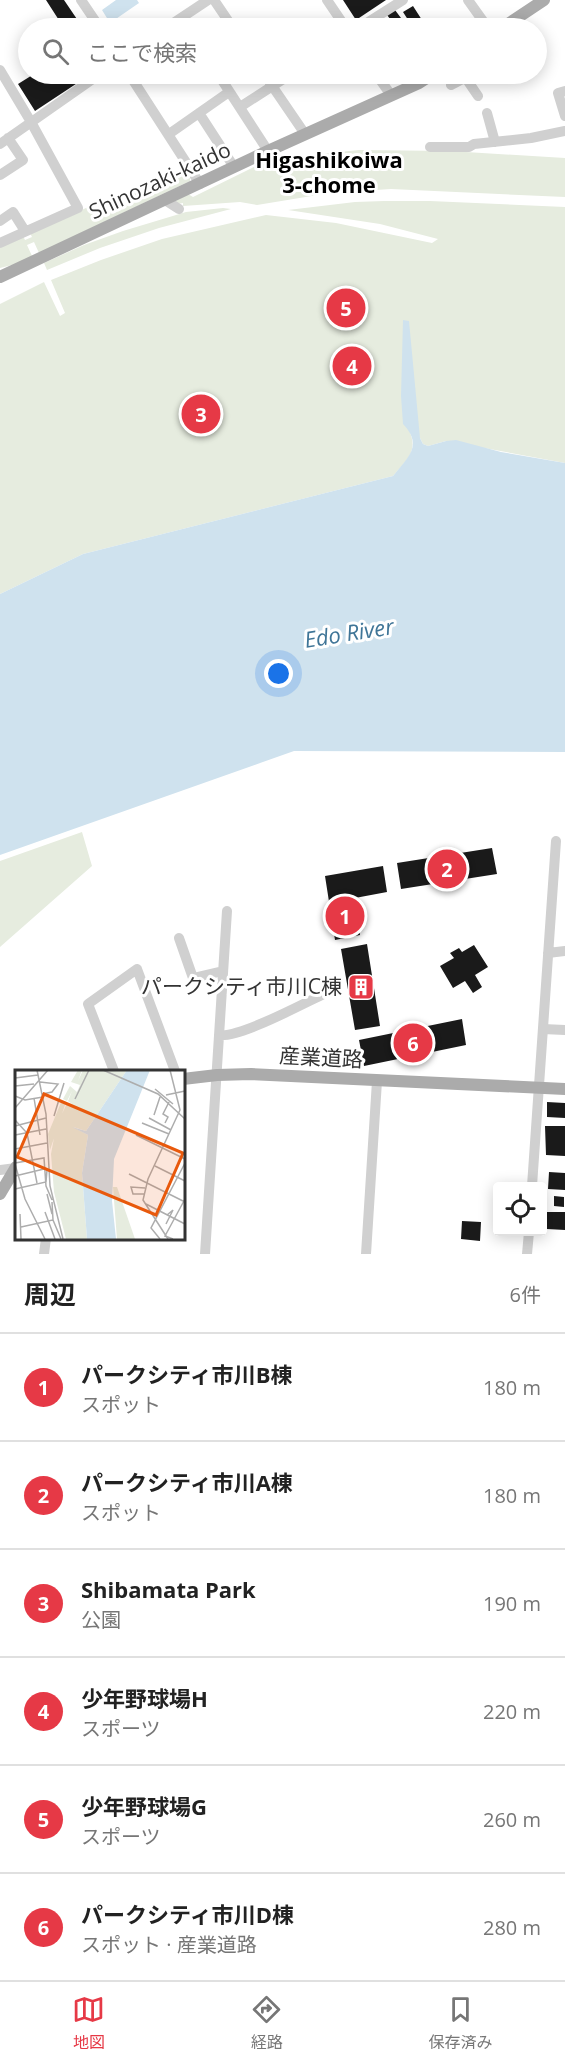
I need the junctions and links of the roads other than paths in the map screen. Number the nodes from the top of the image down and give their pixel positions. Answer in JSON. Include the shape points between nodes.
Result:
{"nodes":[{"id":1,"x":81,"y":0,"type":"edge"},
{"id":2,"x":208,"y":0,"type":"edge"},
{"id":3,"x":214,"y":0,"type":"edge"},
{"id":4,"x":327,"y":0,"type":"edge"},
{"id":5,"x":403,"y":0,"type":"edge"},
{"id":6,"x":468,"y":0,"type":"edge"},
{"id":7,"x":539,"y":1,"type":"edge"},
{"id":8,"x":93,"y":18,"type":"edge"},
{"id":9,"x":181,"y":18,"type":"edge"},
{"id":10,"x":226,"y":18,"type":"edge"},
{"id":11,"x":339,"y":18,"type":"edge"},
{"id":12,"x":375,"y":18,"type":"edge"},
{"id":13,"x":481,"y":18,"type":"edge"},
{"id":14,"x":516,"y":18,"type":"edge"},
{"id":15,"x":0,"y":70,"type":"edge"},
{"id":16,"x":86,"y":84,"type":"edge"},
{"id":17,"x":136,"y":84,"type":"edge"},
{"id":18,"x":225,"y":84,"type":"edge"},
{"id":19,"x":276,"y":84,"type":"edge"},
{"id":20,"x":383,"y":84,"type":"edge"},
{"id":21,"x":415,"y":84,"type":"edge"},
{"id":22,"x":472,"y":84,"type":"edge"},
{"id":23,"x":273,"y":86,"type":"junction"},
{"id":24,"x":565,"y":91,"type":"edge"},
{"id":25,"x":230,"y":92,"type":"junction"},
{"id":26,"x":391,"y":95,"type":"junction"},
{"id":27,"x":478,"y":96,"type":"dead end"},
{"id":28,"x":240,"y":107,"type":"junction"},
{"id":29,"x":199,"y":113,"type":"junction"},
{"id":30,"x":487,"y":113,"type":"dead end"},
{"id":31,"x":565,"y":116,"type":"edge"},
{"id":32,"x":31,"y":122,"type":"junction"},
{"id":33,"x":565,"y":131,"type":"edge"},
{"id":34,"x":169,"y":134,"type":"junction"},
{"id":35,"x":305,"y":135,"type":"junction"},
{"id":36,"x":4,"y":141,"type":"edge"},
{"id":37,"x":495,"y":142,"type":"junction"},
{"id":38,"x":430,"y":147,"type":"dead end"},
{"id":39,"x":268,"y":151,"type":"junction"},
{"id":40,"x":234,"y":167,"type":"junction"},
{"id":41,"x":0,"y":175,"type":"edge"},
{"id":42,"x":200,"y":184,"type":"junction"},
{"id":43,"x":165,"y":200,"type":"junction"},
{"id":44,"x":179,"y":209,"type":"dead end"},
{"id":45,"x":0,"y":221,"type":"edge"},
{"id":46,"x":25,"y":231,"type":"junction"},
{"id":47,"x":0,"y":243,"type":"edge"},
{"id":48,"x":4,"y":274,"type":"edge"},
{"id":49,"x":556,"y":841,"type":"dead end"},
{"id":50,"x":227,"y":911,"type":"dead end"},
{"id":51,"x":178,"y":938,"type":"dead end"},
{"id":52,"x":565,"y":951,"type":"edge"},
{"id":53,"x":548,"y":953,"type":"junction"},
{"id":54,"x":223,"y":971,"type":"junction"},
{"id":55,"x":326,"y":993,"type":"dead end"},
{"id":56,"x":543,"y":1029,"type":"junction"},
{"id":57,"x":565,"y":1030,"type":"edge"},
{"id":58,"x":219,"y":1031,"type":"junction"},
{"id":59,"x":114,"y":1070,"type":"edge"},
{"id":60,"x":175,"y":1070,"type":"edge"},
{"id":61,"x":217,"y":1074,"type":"junction"},
{"id":62,"x":184,"y":1078,"type":"edge"},
{"id":63,"x":377,"y":1081,"type":"junction"},
{"id":64,"x":539,"y":1089,"type":"junction"},
{"id":65,"x":565,"y":1089,"type":"edge"},
{"id":66,"x":15,"y":1167,"type":"edge"},
{"id":67,"x":15,"y":1169,"type":"edge"},
{"id":68,"x":0,"y":1170,"type":"edge"},
{"id":69,"x":532,"y":1182,"type":"edge"},
{"id":70,"x":0,"y":1194,"type":"edge"},
{"id":71,"x":529,"y":1236,"type":"edge"},
{"id":72,"x":46,"y":1239,"type":"edge"},
{"id":73,"x":45,"y":1254,"type":"edge"},
{"id":74,"x":205,"y":1254,"type":"edge"},
{"id":75,"x":366,"y":1254,"type":"edge"},
{"id":76,"x":527,"y":1254,"type":"edge"}],
"edges":[{"from":1,"to":8,"type":"street"},
{"from":2,"to":9,"type":"street"},
{"from":3,"to":10,"type":"street"},
{"from":4,"to":11,"type":"street"},
{"from":5,"to":12,"type":"street"},
{"from":6,"to":13,"type":"street"},
{"from":7,"to":14,"type":"main road"},
{"from":15,"to":32,"type":"street"},
{"from":16,"to":32,"type":"street"},
{"from":17,"to":34,"type":"street"},
{"from":18,"to":25,"type":"street"},
{"from":19,"to":23,"type":"street"},
{"from":20,"to":26,"type":"street"},
{"from":21,"to":26,"type":"main road","name":"Shinozaki-kaido"},
{"from":22,"to":27,"type":"street"},
{"from":23,"to":28,"type":"street"},
{"from":23,"to":35,"type":"street"},
{"from":24,"to":31,"type":"street","via":[[558,93]]},
{"from":25,"to":28,"type":"street"},
{"from":25,"to":29,"type":"street"},
{"from":26,"to":35,"type":"main road","name":"Shinozaki-kaido"},
{"from":28,"to":39,"type":"street"},
{"from":29,"to":34,"type":"street"},
{"from":29,"to":40,"type":"street"},
{"from":30,"to":37,"type":"street"},
{"from":32,"to":36,"type":"street"},
{"from":32,"to":46,"type":"street","via":[[78,208]]},
{"from":33,"to":37,"type":"street"},
{"from":34,"to":42,"type":"street"},
{"from":35,"to":39,"type":"main road","name":"Shinozaki-kaido"},
{"from":36,"to":41,"type":"street","via":[[23,160]]},
{"from":37,"to":38,"type":"street"},
{"from":39,"to":40,"type":"main road","name":"Shinozaki-kaido"},
{"from":40,"to":42,"type":"main road","name":"Shinozaki-kaido"},
{"from":42,"to":43,"type":"main road","name":"Shinozaki-kaido"},
{"from":43,"to":44,"type":"street"},
{"from":43,"to":48,"type":"main road","name":"Shinozaki-kaido"},
{"from":45,"to":46,"type":"street","via":[[13,212]]},
{"from":46,"to":47,"type":"street"},
{"from":49,"to":53,"type":"street"},
{"from":50,"to":54,"type":"street"},
{"from":51,"to":54,"type":"street","via":[[193,978]]},
{"from":52,"to":53,"type":"street"},
{"from":53,"to":56,"type":"street"},
{"from":54,"to":58,"type":"street"},
{"from":55,"to":58,"type":"street","via":[[252,1027],[225,1036]]},
{"from":56,"to":57,"type":"street"},
{"from":56,"to":64,"type":"street"},
{"from":58,"to":61,"type":"street"},
{"from":59,"to":60,"type":"street","via":[[88,1004],[137,969]]},
{"from":61,"to":62,"type":"main road","name":"産業道路"},
{"from":61,"to":63,"type":"main road","name":"産業道路"},
{"from":61,"to":74,"type":"street"},
{"from":63,"to":64,"type":"main road","name":"産業道路"},
{"from":63,"to":75,"type":"street"},
{"from":64,"to":65,"type":"main road","name":"産業道路"},
{"from":64,"to":69,"type":"street"},
{"from":66,"to":68,"type":"street"},
{"from":67,"to":70,"type":"main road"},
{"from":71,"to":76,"type":"street"},
{"from":72,"to":73,"type":"street"}]}
